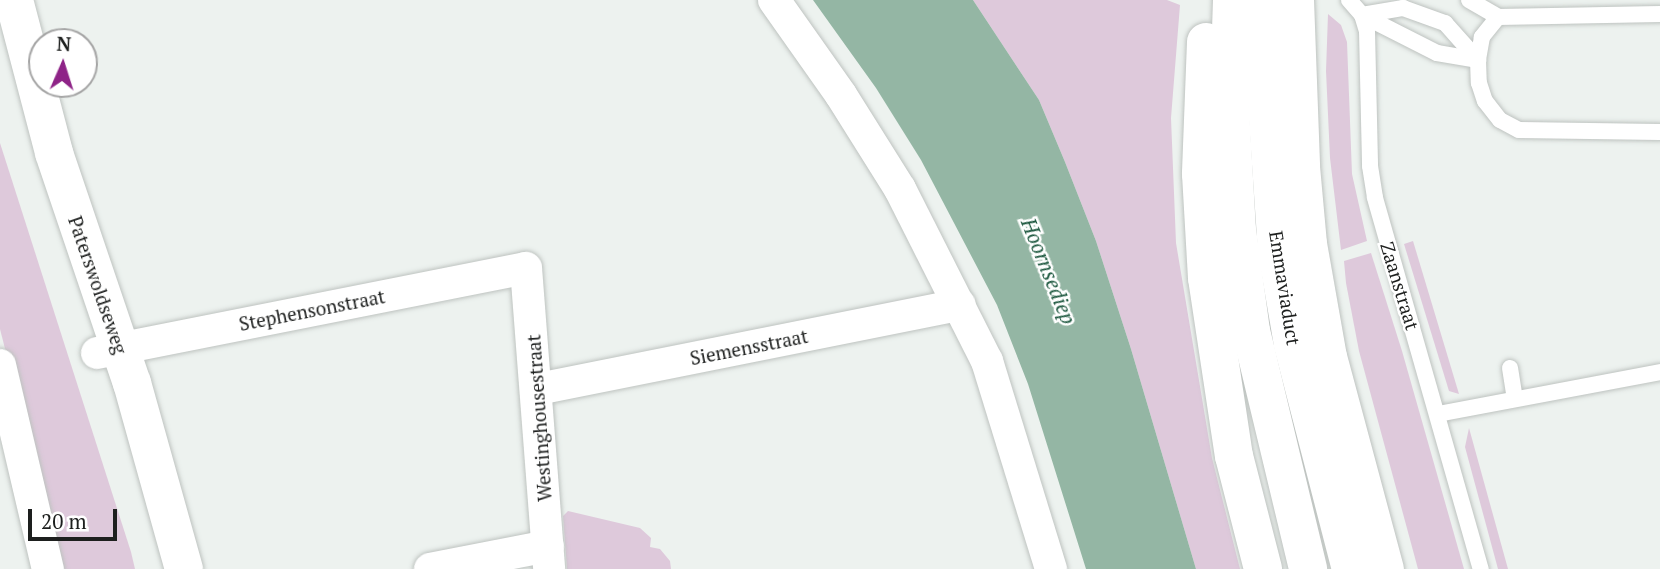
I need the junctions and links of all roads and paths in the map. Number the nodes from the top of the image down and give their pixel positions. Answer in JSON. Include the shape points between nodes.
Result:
{"nodes":[{"id":1,"x":14,"y":0,"type":"edge"},
{"id":2,"x":774,"y":0,"type":"edge"},
{"id":3,"x":1349,"y":0,"type":"edge"},
{"id":4,"x":1469,"y":0,"type":"edge"},
{"id":5,"x":1250,"y":12,"type":"edge"},
{"id":6,"x":1660,"y":14,"type":"edge"},
{"id":7,"x":1362,"y":15,"type":"junction"},
{"id":8,"x":1498,"y":17,"type":"junction"},
{"id":9,"x":0,"y":18,"type":"edge"},
{"id":10,"x":1478,"y":60,"type":"junction"},
{"id":11,"x":1660,"y":132,"type":"edge"},
{"id":12,"x":526,"y":268,"type":"joint"},
{"id":13,"x":960,"y":305,"type":"junction"},
{"id":14,"x":109,"y":350,"type":"junction"},
{"id":15,"x":0,"y":365,"type":"edge"},
{"id":16,"x":1510,"y":368,"type":"dead end"},
{"id":17,"x":1660,"y":372,"type":"edge"},
{"id":18,"x":538,"y":389,"type":"junction"},
{"id":19,"x":1515,"y":399,"type":"junction"},
{"id":20,"x":1438,"y":414,"type":"junction"},
{"id":21,"x":548,"y":557,"type":"edge"},
{"id":22,"x":48,"y":569,"type":"edge"},
{"id":23,"x":166,"y":569,"type":"edge"},
{"id":24,"x":184,"y":569,"type":"edge"},
{"id":25,"x":430,"y":569,"type":"edge"},
{"id":26,"x":1051,"y":569,"type":"edge"},
{"id":27,"x":1263,"y":569,"type":"edge"},
{"id":28,"x":1308,"y":569,"type":"edge"},
{"id":29,"x":1351,"y":569,"type":"edge"},
{"id":30,"x":1385,"y":569,"type":"edge"},
{"id":31,"x":1481,"y":569,"type":"edge"}],
"edges":[{"from":1,"to":14,"type":"main road","name":"Paterswoldseweg"},
{"from":2,"to":13,"type":"street","via":[[901,189]]},
{"from":3,"to":7,"type":"lane"},
{"from":4,"to":8,"type":"lane"},
{"from":5,"to":27,"type":"main road","via":[[1201,174],[1209,291],[1234,456]]},
{"from":5,"to":28,"type":"main road","name":"Emmaviaduct","via":[[1229,92],[1242,268],[1251,331]]},
{"from":5,"to":29,"type":"main road","name":"Emmaviaduct","via":[[1284,296]]},
{"from":5,"to":30,"type":"main road","via":[[1301,167],[1310,257],[1328,357]]},
{"from":6,"to":8,"type":"lane"},
{"from":7,"to":10,"type":"lane","via":[[1437,53]]},
{"from":7,"to":10,"type":"lane","via":[[1403,8],[1445,23]]},
{"from":7,"to":20,"type":"lane","name":"Zaanstraat","via":[[1367,31],[1370,166],[1376,198]]},
{"from":8,"to":10,"type":"lane","via":[[1482,37]]},
{"from":9,"to":14,"type":"main road","name":"Paterswoldseweg","via":[[38,160]]},
{"from":10,"to":11,"type":"lane","via":[[1485,101],[1500,120],[1519,130]]},
{"from":12,"to":14,"type":"street","name":"Stephensonstraat"},
{"from":12,"to":18,"type":"street","name":"Westinghousestraat"},
{"from":13,"to":18,"type":"street","name":"Siemensstraat"},
{"from":13,"to":26,"type":"street","via":[[987,361]]},
{"from":14,"to":23,"type":"main road","name":"Paterswoldseweg"},
{"from":14,"to":24,"type":"main road","name":"Paterswoldseweg"},
{"from":15,"to":22,"type":"street"},
{"from":16,"to":19,"type":"lane"},
{"from":17,"to":19,"type":"lane"},
{"from":18,"to":21,"type":"street","name":"Westinghousestraat"},
{"from":19,"to":20,"type":"lane"},
{"from":20,"to":31,"type":"lane","name":"Zaanstraat"},
{"from":21,"to":25,"type":"street"}]}
